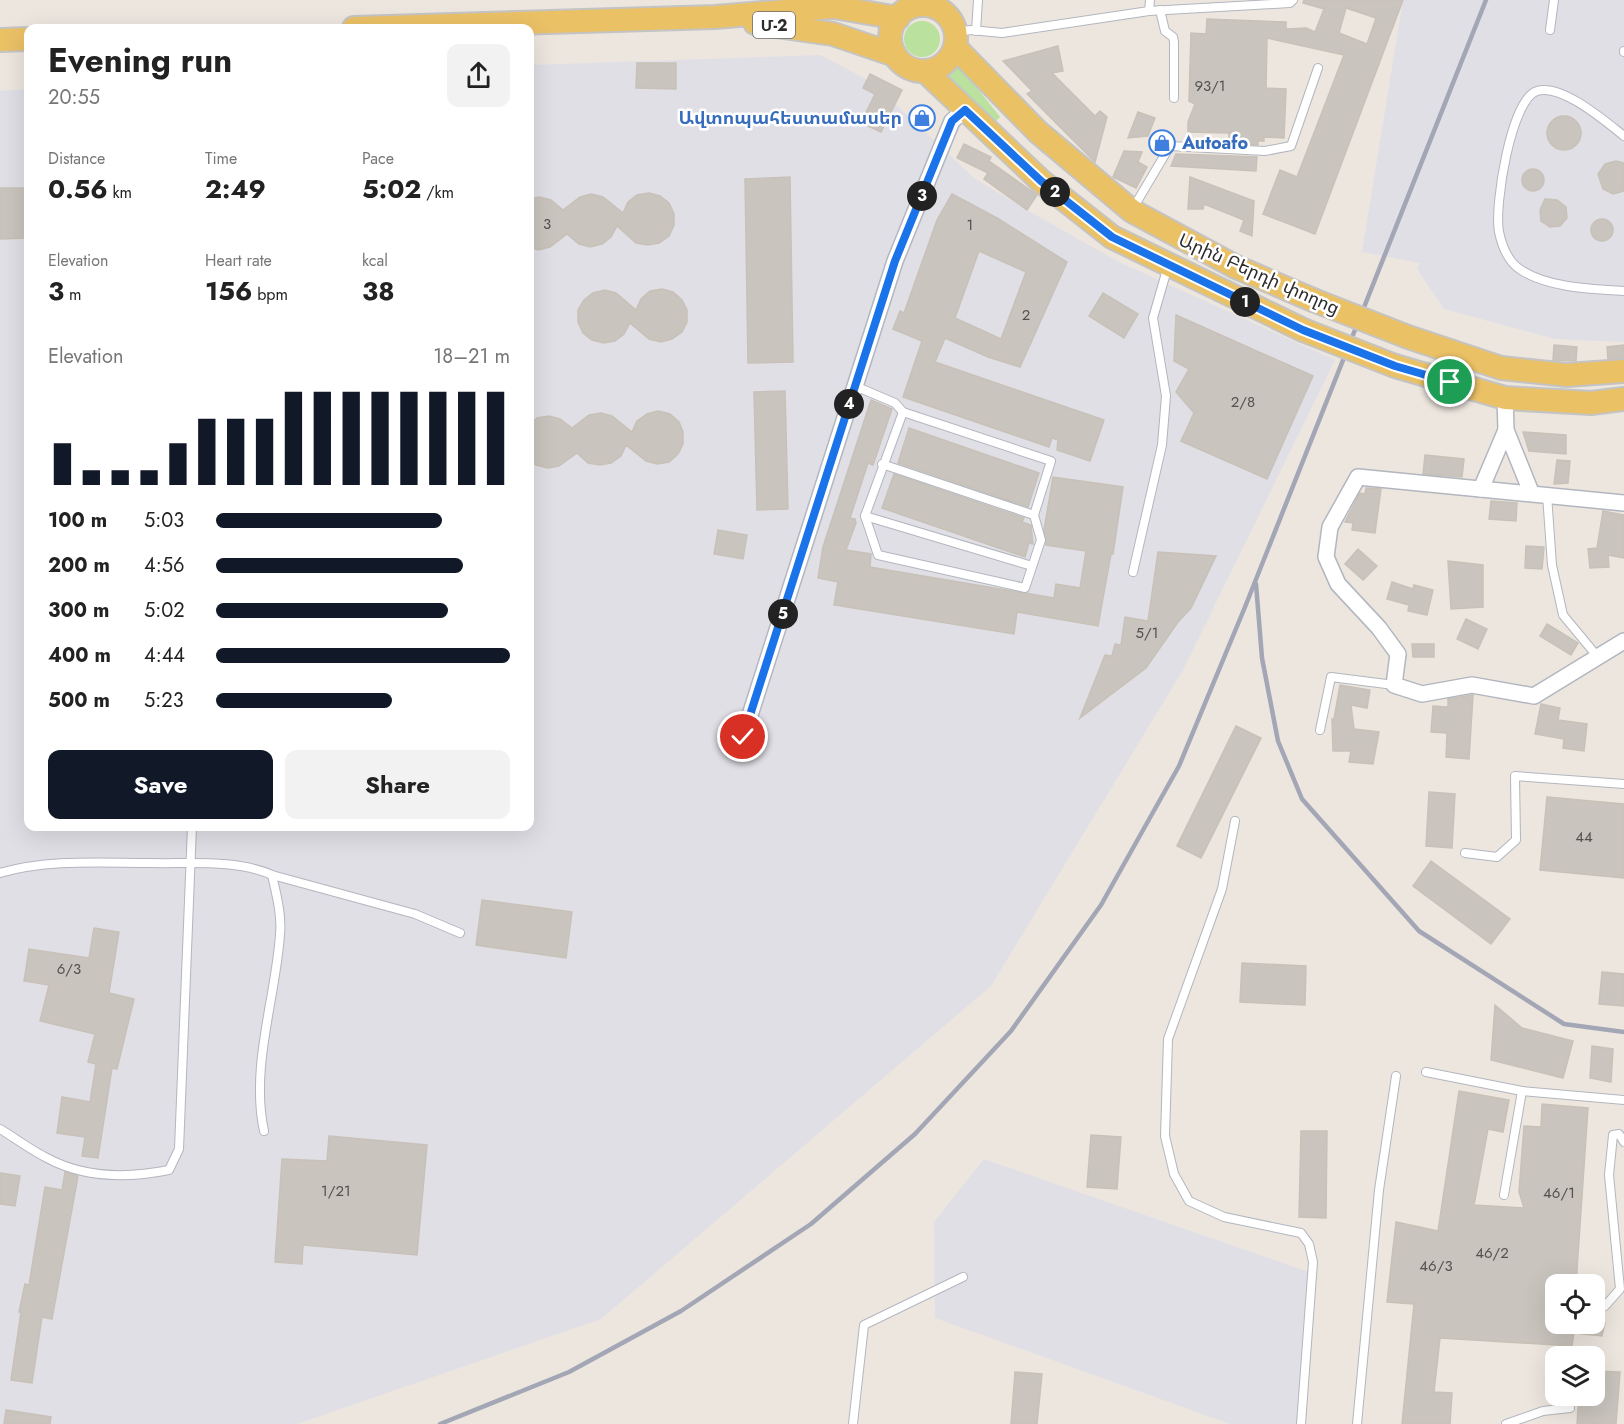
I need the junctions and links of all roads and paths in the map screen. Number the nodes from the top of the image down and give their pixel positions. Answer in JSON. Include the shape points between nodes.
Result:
{"nodes":[{"id":1,"x":978,"y":0,"type":"edge"},
{"id":2,"x":1150,"y":0,"type":"edge"},
{"id":3,"x":1293,"y":0,"type":"edge"},
{"id":4,"x":1554,"y":0,"type":"edge"},
{"id":5,"x":817,"y":4,"type":"edge"},
{"id":6,"x":931,"y":4,"type":"edge"},
{"id":7,"x":900,"y":10,"type":"edge"},
{"id":8,"x":1160,"y":10,"type":"junction"},
{"id":9,"x":1149,"y":11,"type":"junction"},
{"id":10,"x":715,"y":17,"type":"junction"},
{"id":11,"x":485,"y":24,"type":"edge"},
{"id":12,"x":1550,"y":30,"type":"dead end"},
{"id":13,"x":962,"y":37,"type":"junction"},
{"id":14,"x":24,"y":39,"type":"edge"},
{"id":15,"x":0,"y":40,"type":"edge"},
{"id":16,"x":895,"y":55,"type":"junction"},
{"id":17,"x":1318,"y":68,"type":"dead end"},
{"id":18,"x":924,"y":71,"type":"junction"},
{"id":19,"x":1174,"y":98,"type":"dead end"},
{"id":20,"x":965,"y":110,"type":"junction"},
{"id":21,"x":1624,"y":135,"type":"edge"},
{"id":22,"x":1132,"y":211,"type":"junction"},
{"id":23,"x":1169,"y":264,"type":"junction"},
{"id":24,"x":1624,"y":291,"type":"edge"},
{"id":25,"x":1624,"y":371,"type":"edge"},
{"id":26,"x":855,"y":386,"type":"junction"},
{"id":27,"x":1505,"y":398,"type":"junction"},
{"id":28,"x":1624,"y":399,"type":"edge"},
{"id":29,"x":903,"y":412,"type":"junction"},
{"id":30,"x":1506,"y":430,"type":"junction"},
{"id":31,"x":882,"y":464,"type":"junction"},
{"id":32,"x":1481,"y":489,"type":"junction"},
{"id":33,"x":1539,"y":494,"type":"junction"},
{"id":34,"x":1624,"y":502,"type":"edge"},
{"id":35,"x":1034,"y":515,"type":"junction"},
{"id":36,"x":865,"y":516,"type":"junction"},
{"id":37,"x":1032,"y":566,"type":"junction"},
{"id":38,"x":1133,"y":572,"type":"dead end"},
{"id":39,"x":1624,"y":641,"type":"edge"},
{"id":40,"x":1597,"y":656,"type":"junction"},
{"id":41,"x":1394,"y":685,"type":"junction"},
{"id":42,"x":1320,"y":730,"type":"dead end"},
{"id":43,"x":743,"y":737,"type":"dead end"},
{"id":44,"x":1624,"y":784,"type":"edge"},
{"id":45,"x":1235,"y":821,"type":"dead end"},
{"id":46,"x":192,"y":831,"type":"edge"},
{"id":47,"x":1465,"y":853,"type":"dead end"},
{"id":48,"x":191,"y":864,"type":"junction"},
{"id":49,"x":0,"y":873,"type":"edge"},
{"id":50,"x":272,"y":875,"type":"junction"},
{"id":51,"x":460,"y":933,"type":"dead end"},
{"id":52,"x":1426,"y":1072,"type":"dead end"},
{"id":53,"x":1396,"y":1076,"type":"dead end"},
{"id":54,"x":1522,"y":1091,"type":"junction"},
{"id":55,"x":1624,"y":1100,"type":"edge"},
{"id":56,"x":0,"y":1129,"type":"edge"},
{"id":57,"x":264,"y":1131,"type":"dead end"},
{"id":58,"x":1624,"y":1142,"type":"edge"},
{"id":59,"x":1504,"y":1195,"type":"dead end"},
{"id":60,"x":963,"y":1277,"type":"dead end"},
{"id":61,"x":1622,"y":1292,"type":"edge"},
{"id":62,"x":1605,"y":1306,"type":"dead end"},
{"id":63,"x":1570,"y":1408,"type":"dead end"},
{"id":64,"x":853,"y":1424,"type":"edge"},
{"id":65,"x":1301,"y":1424,"type":"edge"},
{"id":66,"x":1357,"y":1424,"type":"edge"},
{"id":67,"x":1506,"y":1424,"type":"edge"}],
"edges":[{"from":1,"to":13,"type":"lane"},
{"from":2,"to":9,"type":"lane"},
{"from":3,"to":8,"type":"lane"},
{"from":4,"to":12,"type":"lane"},
{"from":5,"to":7,"type":"main road","number":"Մ-2"},
{"from":5,"to":10,"type":"main road","number":"Մ-2"},
{"from":6,"to":7,"type":"main road","number":"Մ-2"},
{"from":6,"to":13,"type":"main road","number":"Մ-2","via":[[949,18]]},
{"from":7,"to":16,"type":"main road","via":[[890,36]]},
{"from":8,"to":9,"type":"lane"},
{"from":8,"to":19,"type":"lane","via":[[1165,31],[1174,42]]},
{"from":9,"to":13,"type":"lane"},
{"from":10,"to":11,"type":"main road","number":"Մ-2"},
{"from":10,"to":16,"type":"main road","number":"Մ-2","via":[[833,34]]},
{"from":13,"to":18,"type":"main road","via":[[945,63]]},
{"from":13,"to":22,"type":"main road","name":"Արին Բերդի փողոց","via":[[1038,132]]},
{"from":14,"to":15,"type":"main road"},
{"from":16,"to":18,"type":"main road","number":"Մ-2","via":[[907,67]]},
{"from":17,"to":22,"type":"lane","via":[[1291,146],[1265,151],[1170,146]]},
{"from":18,"to":20,"type":"main road","name":"Արին Բերդի փողոց"},
{"from":20,"to":23,"type":"main road","name":"Արին Բերդի փողոց","via":[[1041,181],[1112,237]]},
{"from":20,"to":26,"type":"street","via":[[952,121],[895,261]]},
{"from":21,"to":24,"type":"lane","via":[[1566,95],[1549,90],[1525,98],[1517,113],[1498,213],[1506,254],[1520,270],[1546,281]]},
{"from":22,"to":25,"type":"main road","name":"Արին Բերդի փողոց","bridge":true,"via":[[1236,267],[1313,300],[1501,368],[1567,375]]},
{"from":23,"to":27,"type":"main road","name":"Արին Բերդի փողոց","bridge":true,"via":[[1303,330],[1395,366]]},
{"from":23,"to":38,"type":"lane","via":[[1153,318],[1166,396],[1162,445]]},
{"from":26,"to":29,"type":"lane","via":[[895,403]]},
{"from":26,"to":43,"type":"street"},
{"from":27,"to":28,"type":"main road","name":"Արին Բերդի փողոց","via":[[1591,403]]},
{"from":27,"to":30,"type":"street"},
{"from":29,"to":31,"type":"lane"},
{"from":29,"to":35,"type":"lane","via":[[1051,461]]},
{"from":30,"to":32,"type":"street"},
{"from":30,"to":33,"type":"street"},
{"from":31,"to":35,"type":"lane"},
{"from":31,"to":36,"type":"lane"},
{"from":32,"to":33,"type":"street"},
{"from":32,"to":41,"type":"street","via":[[1358,477],[1330,527],[1326,558],[1338,584],[1398,654]]},
{"from":33,"to":34,"type":"street"},
{"from":33,"to":40,"type":"lane","via":[[1563,615]]},
{"from":35,"to":37,"type":"lane","via":[[1041,540]]},
{"from":36,"to":37,"type":"lane"},
{"from":36,"to":37,"type":"lane","via":[[878,555],[1025,588]]},
{"from":39,"to":40,"type":"street"},
{"from":40,"to":41,"type":"street","via":[[1534,696],[1472,685],[1422,694]]},
{"from":41,"to":42,"type":"lane","via":[[1331,677]]},
{"from":44,"to":47,"type":"lane","via":[[1515,776],[1516,840],[1497,857]]},
{"from":45,"to":65,"type":"lane","via":[[1222,889],[1168,1039],[1165,1136],[1174,1174],[1189,1201],[1224,1217],[1301,1233],[1309,1244],[1313,1262]]},
{"from":46,"to":48,"type":"lane"},
{"from":48,"to":49,"type":"lane","via":[[63,863]]},
{"from":48,"to":50,"type":"lane","via":[[258,868]]},
{"from":48,"to":56,"type":"lane","via":[[179,1149],[169,1170],[135,1177],[92,1173],[48,1159]]},
{"from":50,"to":51,"type":"lane","via":[[415,914]]},
{"from":50,"to":57,"type":"lane","via":[[280,932],[265,1031],[260,1113]]},
{"from":52,"to":54,"type":"lane"},
{"from":53,"to":66,"type":"lane","via":[[1379,1190]]},
{"from":54,"to":55,"type":"lane"},
{"from":54,"to":59,"type":"lane"},
{"from":58,"to":61,"type":"lane","via":[[1619,1134],[1613,1135],[1609,1175]]},
{"from":60,"to":64,"type":"lane","via":[[864,1325]]},
{"from":61,"to":62,"type":"lane"},
{"from":63,"to":67,"type":"lane","via":[[1543,1411]]}]}
